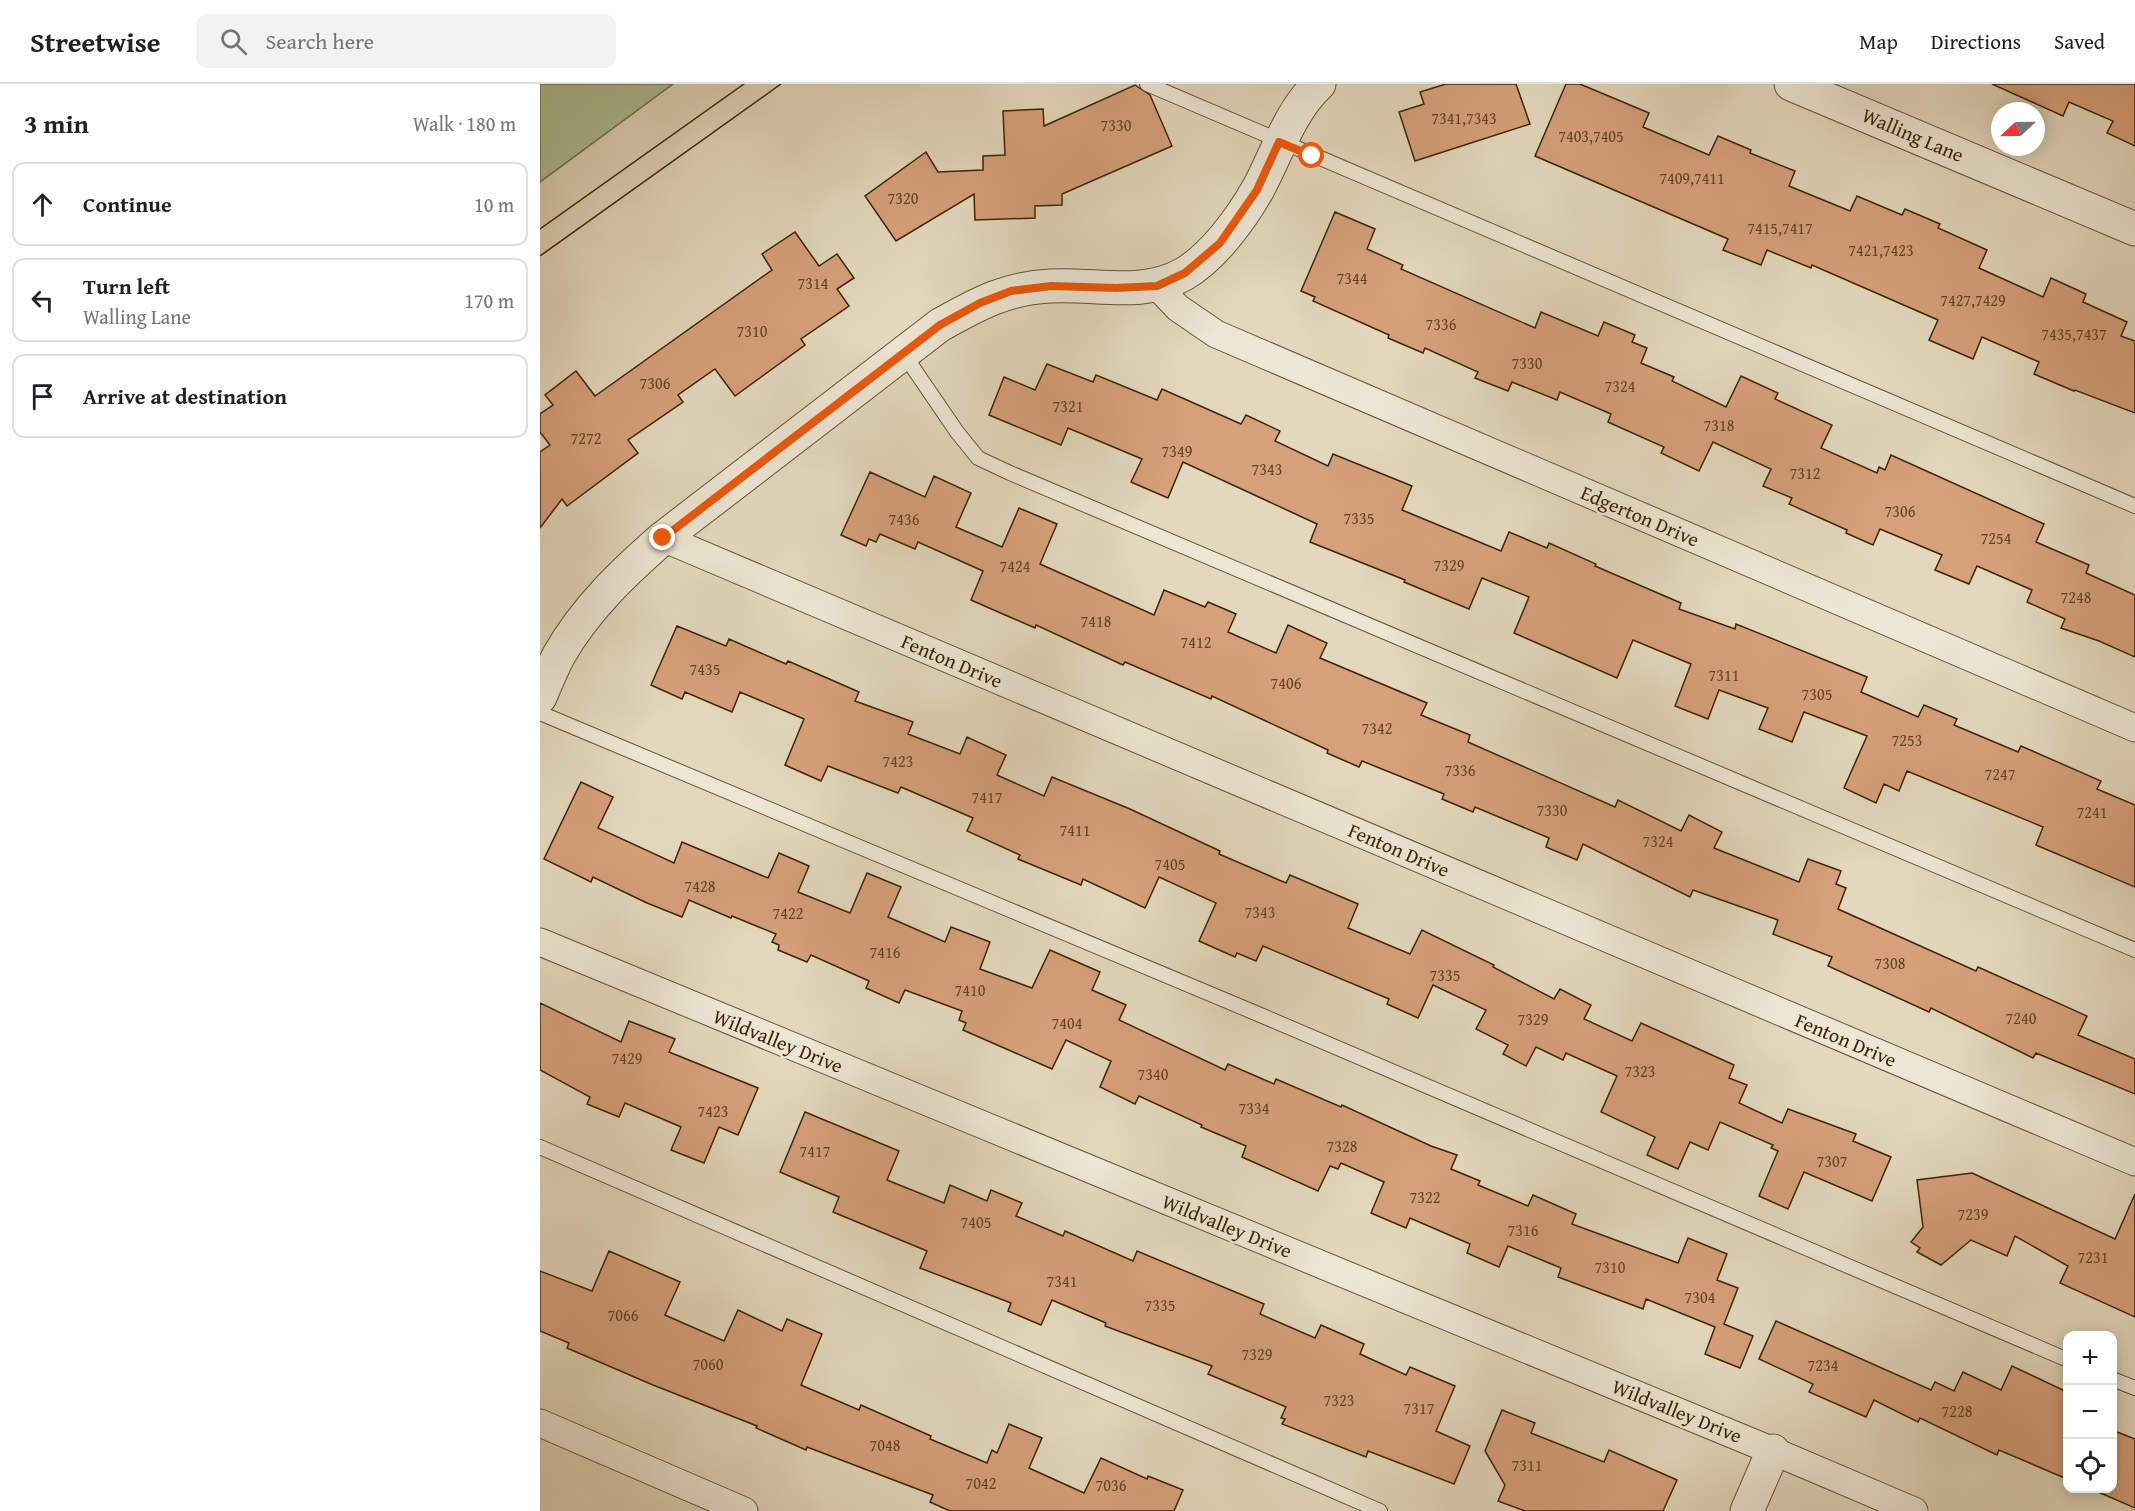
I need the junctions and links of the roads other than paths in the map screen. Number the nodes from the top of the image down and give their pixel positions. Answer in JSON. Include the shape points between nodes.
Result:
{"nodes":[{"id":1,"x":1147,"y":84,"type":"edge"},
{"id":2,"x":1319,"y":84,"type":"edge"},
{"id":3,"x":1791,"y":84,"type":"edge"},
{"id":4,"x":1279,"y":142,"type":"junction"},
{"id":5,"x":2135,"y":229,"type":"edge"},
{"id":6,"x":1157,"y":286,"type":"junction"},
{"id":7,"x":903,"y":353,"type":"junction"},
{"id":8,"x":2135,"y":506,"type":"edge"},
{"id":9,"x":663,"y":538,"type":"junction"},
{"id":10,"x":540,"y":697,"type":"edge"},
{"id":11,"x":540,"y":712,"type":"edge"},
{"id":12,"x":2135,"y":728,"type":"edge"},
{"id":13,"x":540,"y":942,"type":"edge"},
{"id":14,"x":2135,"y":950,"type":"edge"},
{"id":15,"x":540,"y":1147,"type":"edge"},
{"id":16,"x":2135,"y":1162,"type":"edge"},
{"id":17,"x":2063,"y":1358,"type":"edge"},
{"id":18,"x":2117,"y":1381,"type":"edge"},
{"id":19,"x":2135,"y":1388,"type":"edge"},
{"id":20,"x":540,"y":1424,"type":"edge"},
{"id":21,"x":1773,"y":1451,"type":"junction"},
{"id":22,"x":744,"y":1511,"type":"edge"},
{"id":23,"x":1380,"y":1511,"type":"edge"},
{"id":24,"x":1747,"y":1511,"type":"edge"},
{"id":25,"x":1914,"y":1511,"type":"edge"}],
"edges":[{"from":1,"to":4,"type":"lane"},
{"from":2,"to":4,"type":"street"},
{"from":3,"to":5,"type":"street","name":"Walling Lane"},
{"from":4,"to":6,"type":"street","via":[[1257,190],[1220,243],[1185,273]]},
{"from":4,"to":8,"type":"lane"},
{"from":6,"to":7,"type":"street","via":[[1051,286],[1011,291],[940,325]]},
{"from":6,"to":12,"type":"street","name":"Edgerton Drive","via":[[1178,308],[1216,334]]},
{"from":7,"to":9,"type":"street"},
{"from":7,"to":14,"type":"lane","via":[[978,458]]},
{"from":9,"to":10,"type":"street","via":[[630,567],[590,612],[560,655]]},
{"from":9,"to":16,"type":"street","name":"Fenton Drive"},
{"from":11,"to":17,"type":"lane"},
{"from":13,"to":21,"type":"street","name":"Wildvalley Drive"},
{"from":15,"to":23,"type":"lane"},
{"from":18,"to":19,"type":"lane"},
{"from":20,"to":22,"type":"street"},
{"from":21,"to":24,"type":"street"},
{"from":21,"to":25,"type":"street","name":"Wildvalley Drive"}]}
